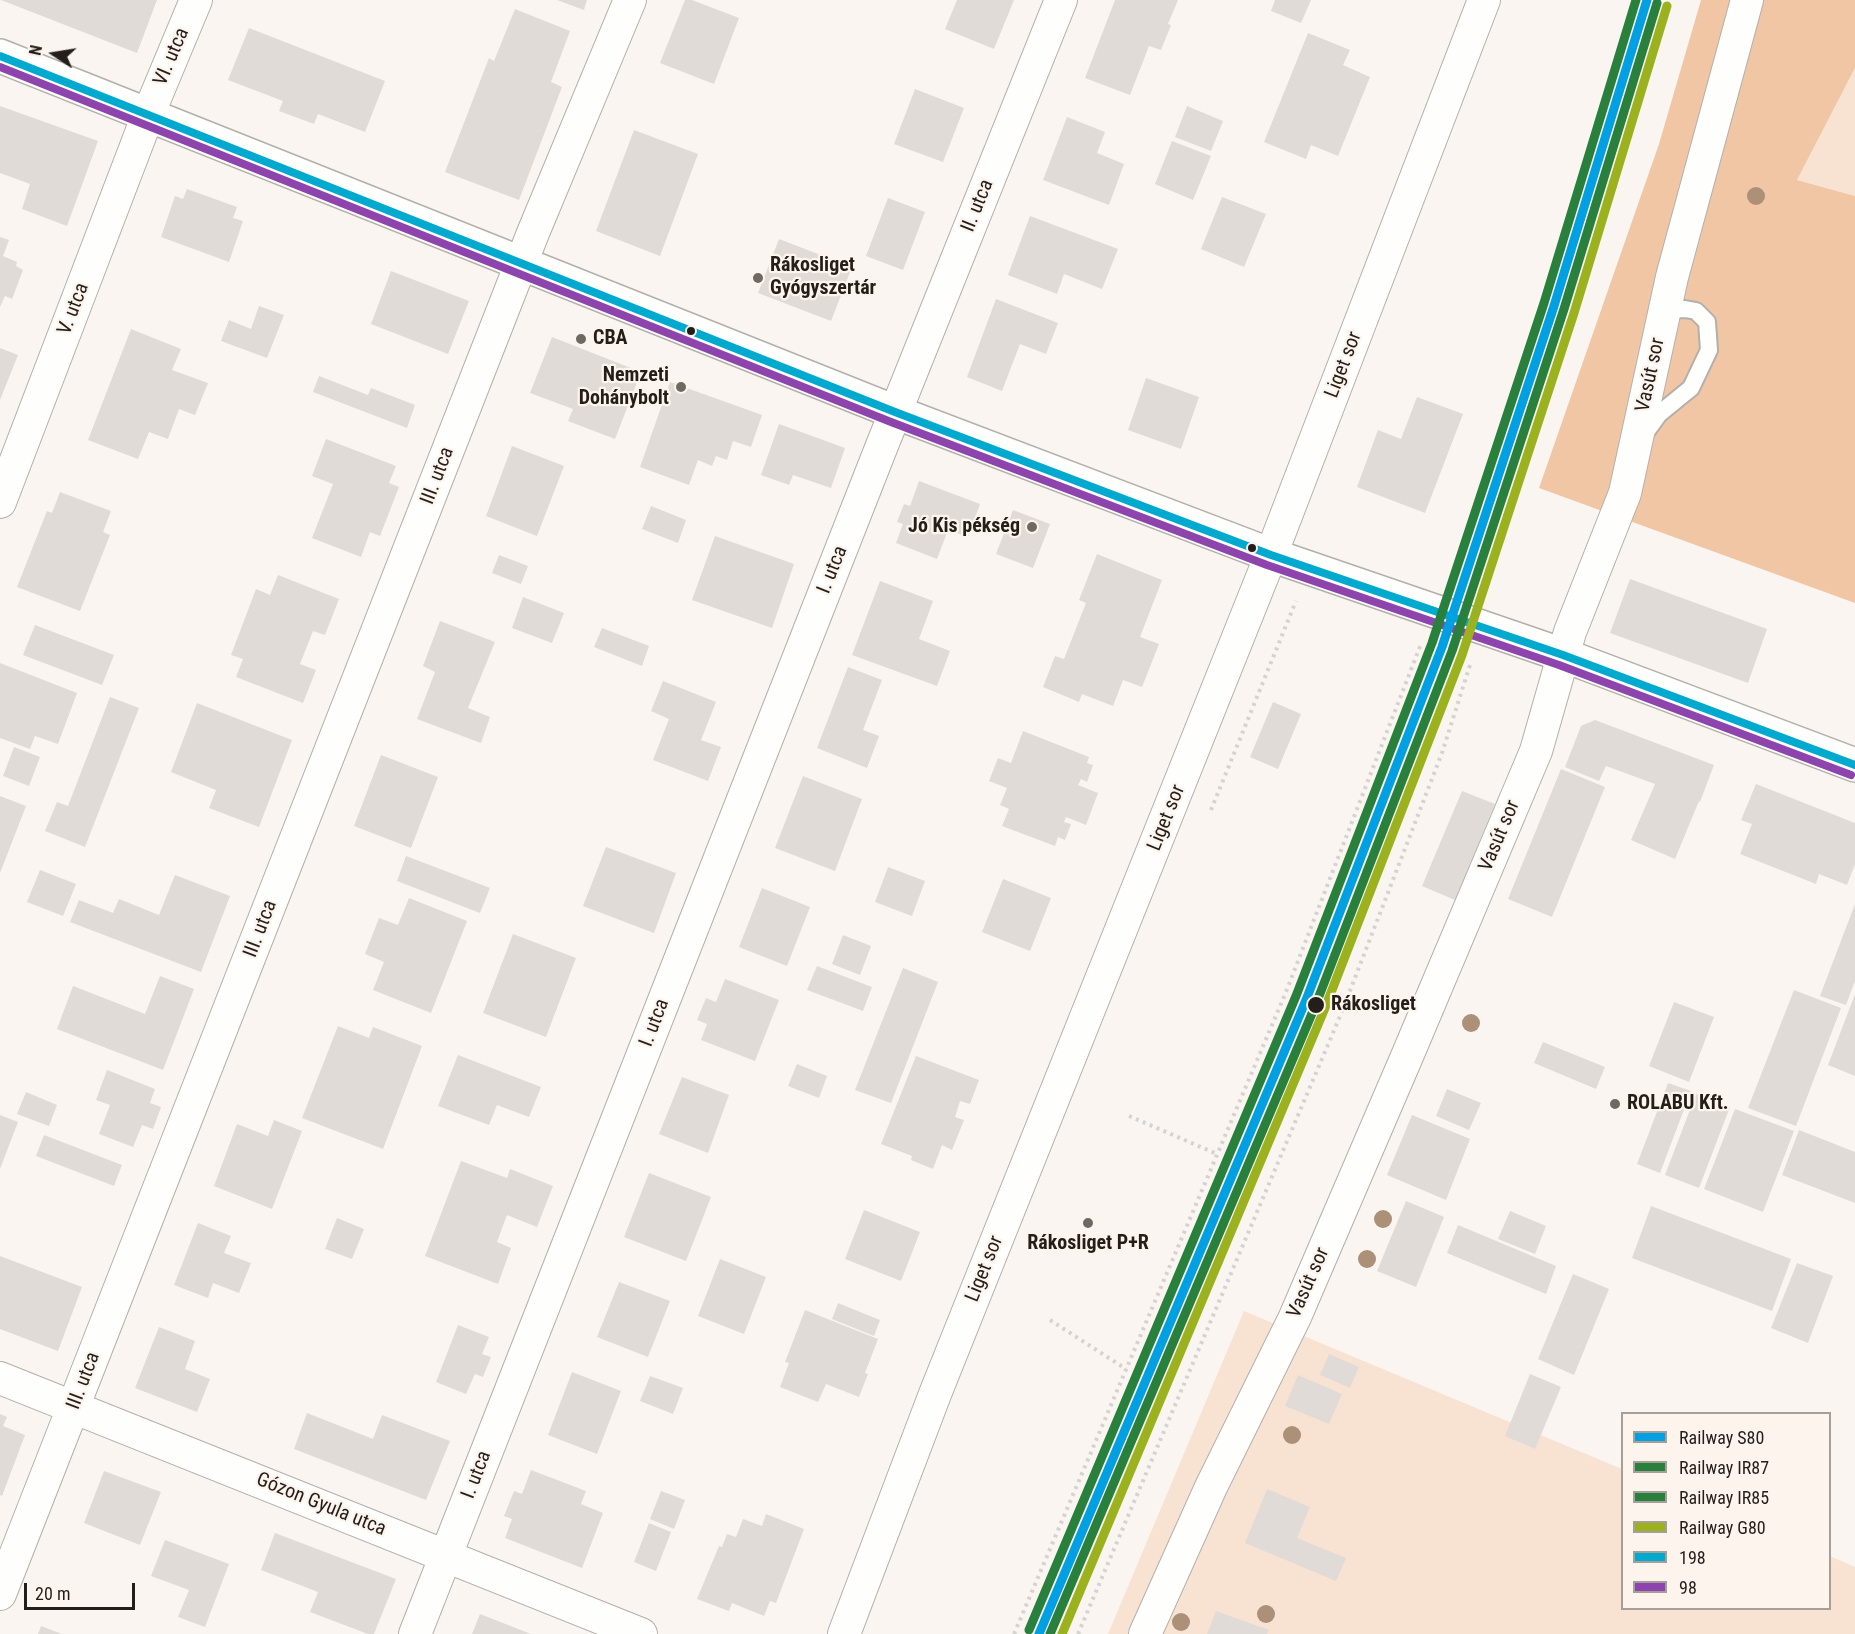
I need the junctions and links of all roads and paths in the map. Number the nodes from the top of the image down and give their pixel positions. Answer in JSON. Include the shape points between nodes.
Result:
{"nodes":[{"id":1,"x":196,"y":0,"type":"edge"},
{"id":2,"x":630,"y":0,"type":"edge"},
{"id":3,"x":1061,"y":0,"type":"edge"},
{"id":4,"x":1484,"y":0,"type":"edge"},
{"id":5,"x":1747,"y":0,"type":"edge"},
{"id":6,"x":0,"y":56,"type":"edge"},
{"id":7,"x":148,"y":115,"type":"junction"},
{"id":8,"x":522,"y":263,"type":"junction"},
{"id":9,"x":1665,"y":310,"type":"junction"},
{"id":10,"x":895,"y":412,"type":"junction"},
{"id":11,"x":1635,"y":448,"type":"junction"},
{"id":12,"x":0,"y":502,"type":"edge"},
{"id":13,"x":1271,"y":555,"type":"junction"},
{"id":14,"x":1298,"y":598,"type":"dead end"},
{"id":15,"x":1422,"y":641,"type":"dead end"},
{"id":16,"x":1563,"y":655,"type":"junction"},
{"id":17,"x":1472,"y":658,"type":"dead end"},
{"id":18,"x":1855,"y":765,"type":"edge"},
{"id":19,"x":1211,"y":810,"type":"dead end"},
{"id":20,"x":1129,"y":1116,"type":"dead end"},
{"id":21,"x":1217,"y":1155,"type":"junction"},
{"id":22,"x":1050,"y":1320,"type":"dead end"},
{"id":23,"x":1126,"y":1369,"type":"junction"},
{"id":24,"x":0,"y":1378,"type":"edge"},
{"id":25,"x":74,"y":1407,"type":"junction"},
{"id":26,"x":446,"y":1555,"type":"junction"},
{"id":27,"x":0,"y":1594,"type":"edge"},
{"id":28,"x":416,"y":1634,"type":"edge"},
{"id":29,"x":641,"y":1634,"type":"edge"},
{"id":30,"x":844,"y":1634,"type":"edge"},
{"id":31,"x":1014,"y":1634,"type":"edge"},
{"id":32,"x":1078,"y":1634,"type":"edge"},
{"id":33,"x":1145,"y":1634,"type":"edge"}],
"edges":[{"from":1,"to":7,"type":"street","name":"VI. utca"},
{"from":2,"to":8,"type":"street","name":"III. utca"},
{"from":3,"to":10,"type":"street","name":"II. utca"},
{"from":4,"to":13,"type":"street","name":"Liget sor"},
{"from":5,"to":9,"type":"street","name":"Vasút sor"},
{"from":6,"to":7,"type":"street"},
{"from":7,"to":8,"type":"street"},
{"from":7,"to":12,"type":"street","name":"V. utca"},
{"from":8,"to":10,"type":"street"},
{"from":8,"to":25,"type":"street","name":"III. utca"},
{"from":9,"to":11,"type":"street","name":"Vasút sor"},
{"from":9,"to":11,"type":"lane","via":[[1696,311],[1707,322],[1709,350],[1691,388],[1659,414]]},
{"from":10,"to":13,"type":"street"},
{"from":10,"to":26,"type":"street","name":"I. utca"},
{"from":11,"to":16,"type":"street","name":"Vasút sor","via":[[1625,493]]},
{"from":13,"to":16,"type":"street"},
{"from":13,"to":30,"type":"street","name":"Liget sor","via":[[935,1394]]},
{"from":14,"to":19,"type":"path"},
{"from":15,"to":21,"type":"path","via":[[1286,992]]},
{"from":16,"to":18,"type":"street"},
{"from":16,"to":33,"type":"street","name":"Vasút sor","via":[[1536,750],[1408,1054],[1294,1317]]},
{"from":17,"to":32,"type":"path","via":[[1442,753],[1336,1025]]},
{"from":20,"to":21,"type":"path"},
{"from":21,"to":23,"type":"path"},
{"from":22,"to":23,"type":"path"},
{"from":23,"to":31,"type":"path"},
{"from":24,"to":25,"type":"street","name":"Gózon Gyula utca"},
{"from":25,"to":26,"type":"street","name":"Gózon Gyula utca"},
{"from":25,"to":27,"type":"street","name":"III. utca"},
{"from":26,"to":28,"type":"street","name":"I. utca"},
{"from":26,"to":29,"type":"street","name":"Gózon Gyula utca"}]}
